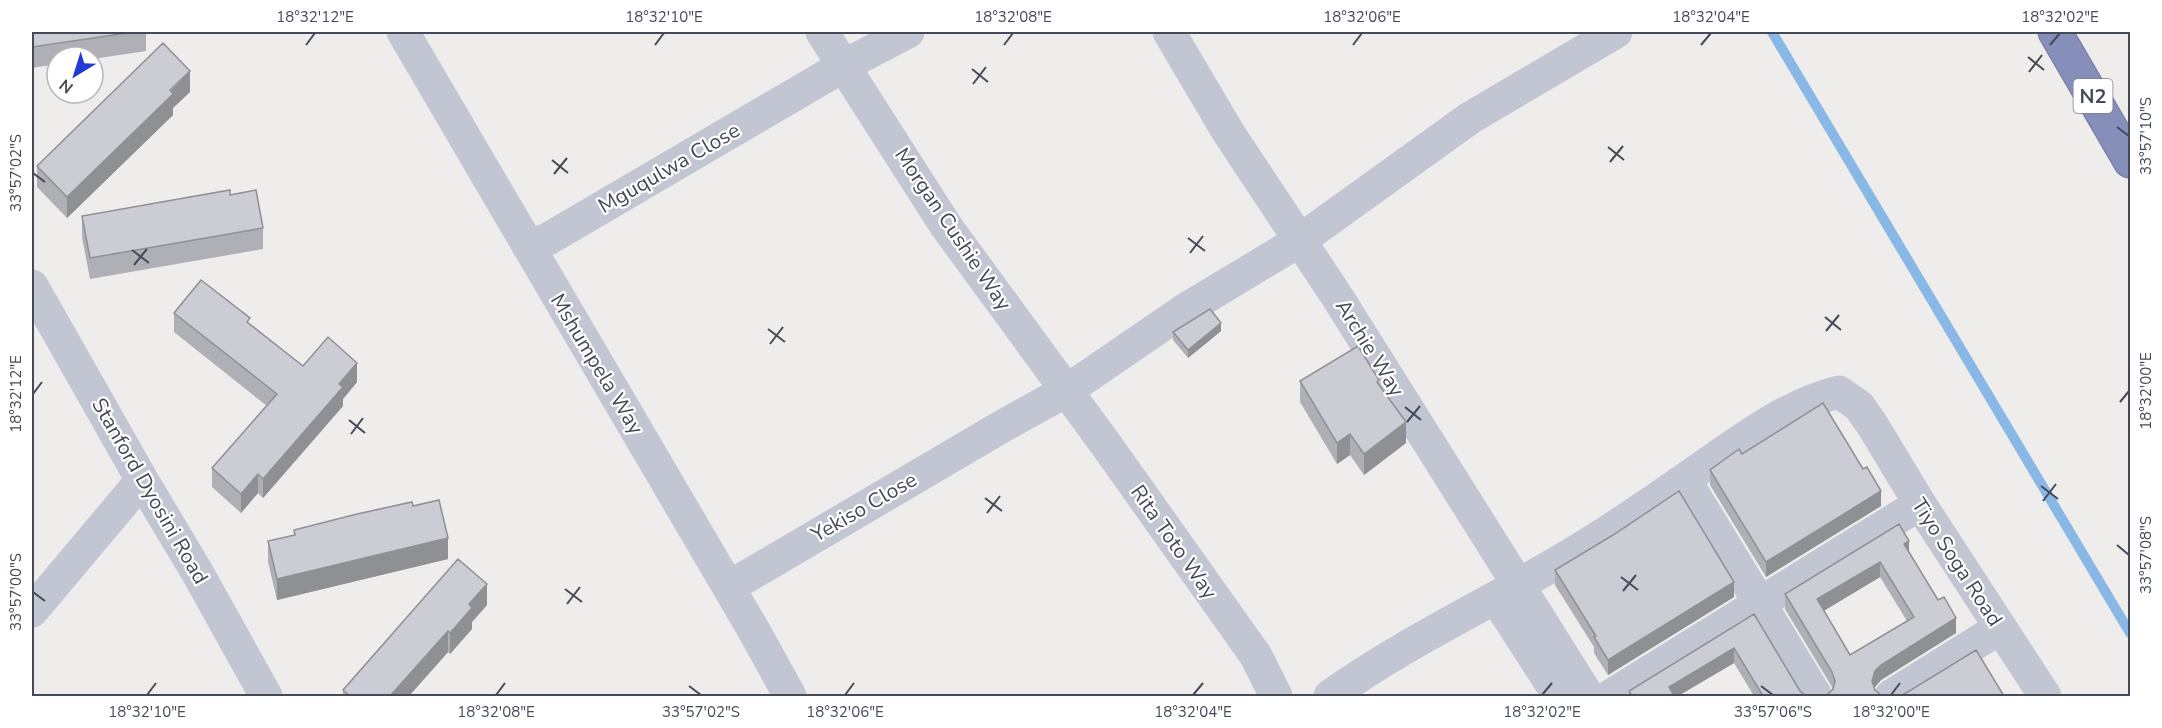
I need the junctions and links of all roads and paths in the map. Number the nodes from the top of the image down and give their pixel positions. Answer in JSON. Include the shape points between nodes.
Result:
{"nodes":[{"id":1,"x":403,"y":32,"type":"edge"},
{"id":2,"x":822,"y":32,"type":"edge"},
{"id":3,"x":908,"y":32,"type":"edge"},
{"id":4,"x":1169,"y":32,"type":"edge"},
{"id":5,"x":1616,"y":32,"type":"edge"},
{"id":6,"x":2055,"y":32,"type":"edge"},
{"id":7,"x":845,"y":65,"type":"junction"},
{"id":8,"x":2130,"y":161,"type":"edge"},
{"id":9,"x":1299,"y":241,"type":"junction"},
{"id":10,"x":528,"y":246,"type":"junction"},
{"id":11,"x":32,"y":286,"type":"edge"},
{"id":12,"x":1066,"y":391,"type":"junction"},
{"id":13,"x":142,"y":480,"type":"junction"},
{"id":14,"x":1685,"y":480,"type":"junction"},
{"id":15,"x":1920,"y":504,"type":"junction"},
{"id":16,"x":729,"y":587,"type":"junction"},
{"id":17,"x":1507,"y":591,"type":"junction"},
{"id":18,"x":1760,"y":603,"type":"junction"},
{"id":19,"x":32,"y":610,"type":"edge"},
{"id":20,"x":2000,"y":628,"type":"junction"},
{"id":21,"x":266,"y":696,"type":"edge"},
{"id":22,"x":790,"y":696,"type":"edge"},
{"id":23,"x":1276,"y":696,"type":"edge"},
{"id":24,"x":1330,"y":696,"type":"edge"},
{"id":25,"x":1559,"y":696,"type":"edge"},
{"id":26,"x":1588,"y":696,"type":"edge"},
{"id":27,"x":1610,"y":696,"type":"edge"},
{"id":28,"x":1816,"y":696,"type":"edge"},
{"id":29,"x":1891,"y":696,"type":"edge"},
{"id":30,"x":2044,"y":696,"type":"edge"}],
"edges":[{"from":1,"to":10,"type":"street","name":"Mshumpela Way"},
{"from":2,"to":7,"type":"street","name":"Morgan Cushie Way"},
{"from":3,"to":7,"type":"street","name":"Mguqulwa Close"},
{"from":4,"to":9,"type":"street","name":"Archie Way"},
{"from":5,"to":9,"type":"street","name":"Yekiso Close","via":[[1456,128]]},
{"from":6,"to":8,"type":"highway","number":"N2"},
{"from":7,"to":10,"type":"street","name":"Mguqulwa Close","via":[[548,239]]},
{"from":7,"to":12,"type":"street","name":"Morgan Cushie Way","via":[[946,226]]},
{"from":9,"to":12,"type":"street","name":"Yekiso Close","via":[[1164,323]]},
{"from":9,"to":17,"type":"street","name":"Archie Way","via":[[1338,298]]},
{"from":10,"to":16,"type":"street","name":"Mshumpela Way"},
{"from":11,"to":13,"type":"street","name":"Stanford Dyosini Road"},
{"from":12,"to":16,"type":"street","name":"Yekiso Close"},
{"from":12,"to":23,"type":"street","name":"Rita Toto Way","via":[[1256,656]]},
{"from":13,"to":19,"type":"street"},
{"from":13,"to":21,"type":"street","name":"Stanford Dyosini Road"},
{"from":14,"to":15,"type":"street","name":"Tiyo Soga Road","via":[[1810,400],[1839,392],[1859,406]]},
{"from":14,"to":17,"type":"street","name":"Tiyo Soga Road","via":[[1594,541]]},
{"from":14,"to":18,"type":"street"},
{"from":15,"to":18,"type":"street"},
{"from":15,"to":20,"type":"street","name":"Tiyo Soga Road"},
{"from":16,"to":22,"type":"street","name":"Mshumpela Way"},
{"from":17,"to":24,"type":"street","name":"Tiyo Soga Road"},
{"from":17,"to":25,"type":"street"},
{"from":17,"to":26,"type":"street","name":"Archie Way"},
{"from":18,"to":27,"type":"street"},
{"from":18,"to":28,"type":"street"},
{"from":20,"to":29,"type":"street"},
{"from":20,"to":30,"type":"street","name":"Tiyo Soga Road"}]}
